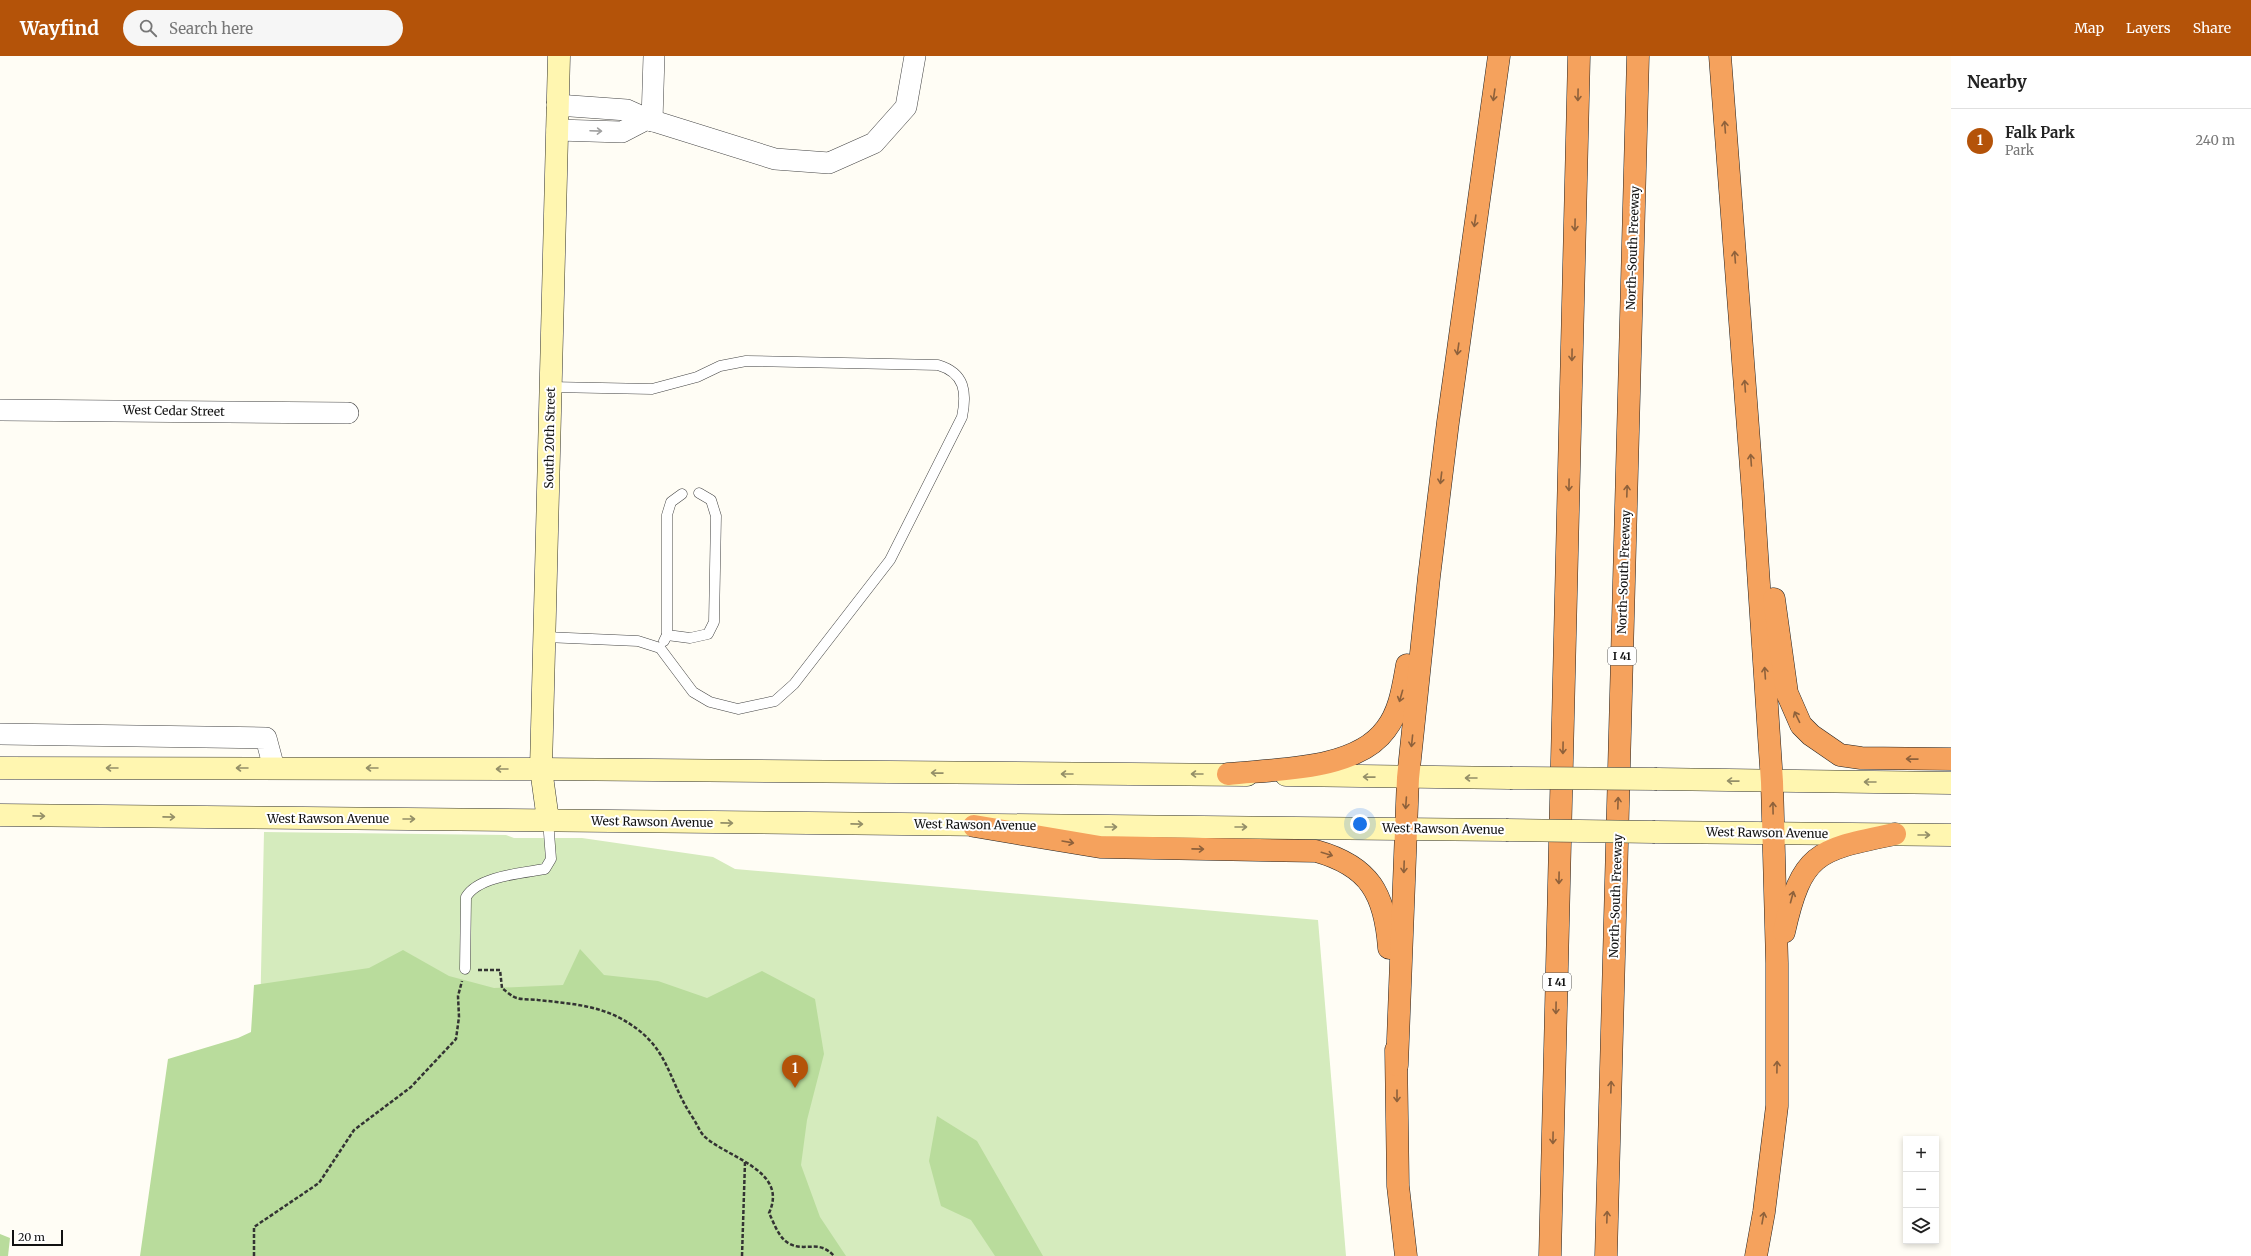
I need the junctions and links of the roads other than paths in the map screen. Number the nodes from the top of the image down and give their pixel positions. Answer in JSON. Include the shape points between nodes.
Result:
{"nodes":[{"id":1,"x":559,"y":56,"type":"edge"},
{"id":2,"x":654,"y":56,"type":"edge"},
{"id":3,"x":916,"y":56,"type":"edge"},
{"id":4,"x":1499,"y":56,"type":"edge"},
{"id":5,"x":1579,"y":56,"type":"edge"},
{"id":6,"x":1638,"y":56,"type":"edge"},
{"id":7,"x":1720,"y":56,"type":"edge"},
{"id":8,"x":557,"y":105,"type":"junction"},
{"id":9,"x":649,"y":120,"type":"junction"},
{"id":10,"x":557,"y":130,"type":"junction"},
{"id":11,"x":551,"y":387,"type":"junction"},
{"id":12,"x":0,"y":410,"type":"edge"},
{"id":13,"x":348,"y":413,"type":"dead end"},
{"id":14,"x":698,"y":493,"type":"dead end"},
{"id":15,"x":682,"y":494,"type":"dead end"},
{"id":16,"x":1753,"y":494,"type":"junction"},
{"id":17,"x":1429,"y":577,"type":"junction"},
{"id":18,"x":667,"y":635,"type":"junction"},
{"id":19,"x":545,"y":637,"type":"junction"},
{"id":20,"x":660,"y":648,"type":"junction"},
{"id":21,"x":0,"y":734,"type":"edge"},
{"id":22,"x":1951,"y":759,"type":"edge"},
{"id":23,"x":0,"y":768,"type":"edge"},
{"id":24,"x":274,"y":768,"type":"junction"},
{"id":25,"x":541,"y":769,"type":"junction"},
{"id":26,"x":1228,"y":774,"type":"junction"},
{"id":27,"x":1408,"y":778,"type":"junction"},
{"id":28,"x":1772,"y":782,"type":"junction"},
{"id":29,"x":1951,"y":783,"type":"edge"},
{"id":30,"x":0,"y":815,"type":"edge"},
{"id":31,"x":548,"y":820,"type":"junction"},
{"id":32,"x":974,"y":826,"type":"junction"},
{"id":33,"x":1405,"y":828,"type":"junction"},
{"id":34,"x":1773,"y":833,"type":"junction"},
{"id":35,"x":1895,"y":834,"type":"junction"},
{"id":36,"x":1951,"y":835,"type":"edge"},
{"id":37,"x":1777,"y":963,"type":"junction"},
{"id":38,"x":465,"y":970,"type":"road end"},
{"id":39,"x":1397,"y":1065,"type":"junction"},
{"id":40,"x":1406,"y":1256,"type":"edge"},
{"id":41,"x":1550,"y":1256,"type":"edge"},
{"id":42,"x":1606,"y":1256,"type":"edge"},
{"id":43,"x":1756,"y":1256,"type":"edge"}],
"edges":[{"from":1,"to":8,"type":"main road","name":"South 20th Street"},
{"from":2,"to":9,"type":"street"},
{"from":3,"to":9,"type":"street","via":[[906,107],[874,143],[829,163],[775,159]]},
{"from":4,"to":17,"type":"highway","one_way":true},
{"from":5,"to":41,"type":"highway","number":"I 41","one_way":true},
{"from":42,"to":6,"type":"highway","name":"North-South Freeway","number":"I 41","one_way":true},
{"from":16,"to":7,"type":"highway","one_way":true},
{"from":8,"to":9,"type":"street","via":[[628,110]]},
{"from":8,"to":10,"type":"main road","name":"South 20th Street"},
{"from":10,"to":9,"type":"street","one_way":true,"via":[[622,132]]},
{"from":10,"to":11,"type":"main road","name":"South 20th Street"},
{"from":11,"to":19,"type":"main road","name":"South 20th Street"},
{"from":11,"to":20,"type":"lane","via":[[652,389],[697,377],[720,366],[746,361],[938,365],[951,369],[962,382],[966,399],[962,417],[890,560],[794,684],[775,701],[738,709],[710,702],[693,692]]},
{"from":12,"to":13,"type":"street","name":"West Cedar Street"},
{"from":14,"to":18,"type":"lane","via":[[711,500],[716,516],[714,622],[708,634],[690,638]]},
{"from":15,"to":18,"type":"lane","via":[[671,502],[667,515]]},
{"from":22,"to":16,"type":"highway","one_way":true,"via":[[1861,758],[1840,754],[1822,744],[1801,725],[1787,693],[1769,558]]},
{"from":28,"to":16,"type":"highway","one_way":true},
{"from":17,"to":26,"type":"highway","one_way":true,"via":[[1413,629],[1397,709],[1387,729],[1376,742],[1355,754],[1316,764]]},
{"from":17,"to":27,"type":"highway","one_way":true},
{"from":18,"to":20,"type":"lane"},
{"from":19,"to":20,"type":"lane","via":[[638,641]]},
{"from":19,"to":25,"type":"main road","name":"South 20th Street"},
{"from":21,"to":24,"type":"street","via":[[266,738]]},
{"from":24,"to":23,"type":"main road","one_way":true},
{"from":25,"to":24,"type":"main road","one_way":true},
{"from":26,"to":25,"type":"main road","one_way":true},
{"from":25,"to":31,"type":"main road","name":"South 20th Street"},
{"from":27,"to":26,"type":"main road","one_way":true},
{"from":28,"to":27,"type":"main road","one_way":true,"bridge":true},
{"from":27,"to":33,"type":"highway","one_way":true},
{"from":29,"to":28,"type":"main road","one_way":true},
{"from":34,"to":28,"type":"highway","one_way":true},
{"from":30,"to":31,"type":"main road","name":"West Rawson Avenue","one_way":true},
{"from":31,"to":32,"type":"main road","name":"West Rawson Avenue","one_way":true},
{"from":31,"to":38,"type":"lane","via":[[551,859],[545,869],[484,882],[470,889],[466,897]]},
{"from":32,"to":33,"type":"main road","name":"West Rawson Avenue","one_way":true},
{"from":32,"to":39,"type":"highway","one_way":true,"via":[[1100,847],[1316,851],[1342,860],[1353,867],[1375,889],[1382,901],[1387,919]]},
{"from":33,"to":34,"type":"main road","name":"West Rawson Avenue","bridge":true},
{"from":33,"to":39,"type":"highway","one_way":true},
{"from":34,"to":35,"type":"main road","name":"West Rawson Avenue"},
{"from":34,"to":37,"type":"highway"},
{"from":35,"to":36,"type":"main road","name":"West Rawson Avenue","one_way":true},
{"from":37,"to":35,"type":"highway","one_way":true,"via":[[1794,891],[1810,864],[1822,854],[1843,845]]},
{"from":43,"to":37,"type":"highway","one_way":true,"via":[[1764,1212],[1776,1106]]},
{"from":39,"to":40,"type":"highway","one_way":true,"via":[[1398,1186]]}]}
